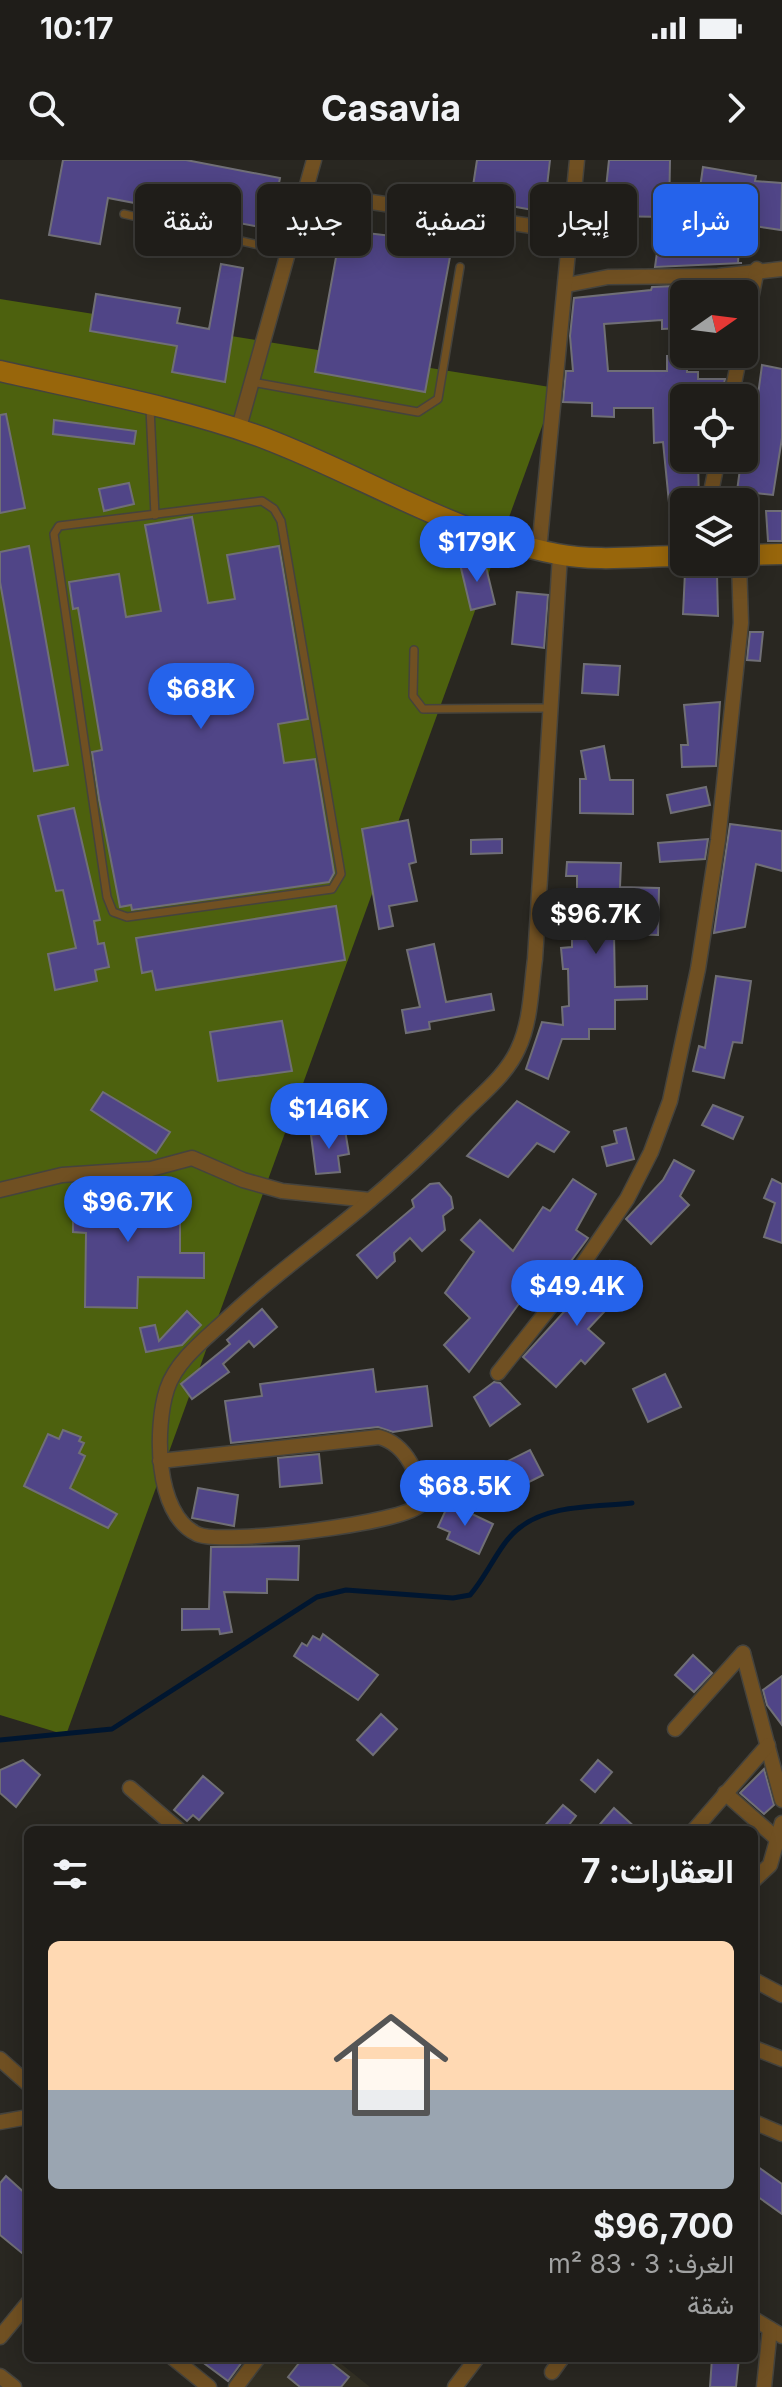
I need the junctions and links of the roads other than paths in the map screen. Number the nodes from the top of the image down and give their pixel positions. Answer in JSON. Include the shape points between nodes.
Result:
{"nodes":[{"id":1,"x":314,"y":160,"type":"edge"},
{"id":2,"x":577,"y":160,"type":"edge"},
{"id":3,"x":307,"y":184,"type":"edge"},
{"id":4,"x":575,"y":184,"type":"edge"},
{"id":5,"x":371,"y":202,"type":"edge"},
{"id":6,"x":124,"y":214,"type":"dead end"},
{"id":7,"x":530,"y":226,"type":"edge"},
{"id":8,"x":257,"y":245,"type":"edge"},
{"id":9,"x":288,"y":256,"type":"edge"},
{"id":10,"x":569,"y":256,"type":"edge"},
{"id":11,"x":460,"y":267,"type":"dead end"},
{"id":12,"x":757,"y":269,"type":"junction"},
{"id":13,"x":782,"y":269,"type":"edge"},
{"id":14,"x":755,"y":280,"type":"edge"},
{"id":15,"x":567,"y":285,"type":"junction"},
{"id":16,"x":0,"y":371,"type":"edge"},
{"id":17,"x":252,"y":382,"type":"junction"},
{"id":18,"x":149,"y":406,"type":"junction"},
{"id":19,"x":238,"y":431,"type":"junction"},
{"id":20,"x":155,"y":515,"type":"junction"},
{"id":21,"x":539,"y":550,"type":"junction"},
{"id":22,"x":782,"y":554,"type":"edge"},
{"id":23,"x":560,"y":555,"type":"junction"},
{"id":24,"x":758,"y":555,"type":"edge"},
{"id":25,"x":670,"y":556,"type":"edge"},
{"id":26,"x":739,"y":576,"type":"edge"},
{"id":27,"x":414,"y":650,"type":"dead end"},
{"id":28,"x":551,"y":708,"type":"junction"},
{"id":29,"x":0,"y":1190,"type":"edge"},
{"id":30,"x":370,"y":1200,"type":"junction"},
{"id":31,"x":498,"y":1373,"type":"dead end"},
{"id":32,"x":160,"y":1461,"type":"junction"},
{"id":33,"x":675,"y":1729,"type":"dead end"},
{"id":34,"x":768,"y":1745,"type":"junction"},
{"id":35,"x":130,"y":1788,"type":"dead end"},
{"id":36,"x":725,"y":1793,"type":"junction"},
{"id":37,"x":782,"y":1800,"type":"edge"},
{"id":38,"x":782,"y":1823,"type":"edge"},
{"id":39,"x":174,"y":1826,"type":"edge"},
{"id":40,"x":697,"y":1826,"type":"edge"},
{"id":41,"x":777,"y":1839,"type":"junction"},
{"id":42,"x":758,"y":1876,"type":"edge"},
{"id":43,"x":758,"y":1982,"type":"edge"},
{"id":44,"x":782,"y":1995,"type":"edge"},
{"id":45,"x":758,"y":2050,"type":"edge"},
{"id":46,"x":0,"y":2059,"type":"edge"},
{"id":47,"x":782,"y":2059,"type":"edge"},
{"id":48,"x":24,"y":2080,"type":"edge"},
{"id":49,"x":24,"y":2118,"type":"edge"},
{"id":50,"x":0,"y":2122,"type":"edge"},
{"id":51,"x":758,"y":2124,"type":"edge"},
{"id":52,"x":782,"y":2134,"type":"edge"},
{"id":53,"x":24,"y":2308,"type":"edge"},
{"id":54,"x":758,"y":2321,"type":"edge"},
{"id":55,"x":776,"y":2332,"type":"edge"},
{"id":56,"x":0,"y":2337,"type":"edge"},
{"id":57,"x":178,"y":2362,"type":"edge"},
{"id":58,"x":255,"y":2362,"type":"edge"},
{"id":59,"x":474,"y":2362,"type":"edge"},
{"id":60,"x":559,"y":2362,"type":"edge"},
{"id":61,"x":552,"y":2372,"type":"dead end"},
{"id":62,"x":0,"y":2376,"type":"edge"},
{"id":63,"x":14,"y":2387,"type":"edge"},
{"id":64,"x":209,"y":2387,"type":"edge"},
{"id":65,"x":236,"y":2387,"type":"edge"},
{"id":66,"x":455,"y":2387,"type":"edge"},
{"id":67,"x":764,"y":2387,"type":"edge"}],
"edges":[{"from":1,"to":3,"type":"street"},
{"from":2,"to":4,"type":"street"},
{"from":5,"to":7,"type":"street"},
{"from":6,"to":8,"type":"lane"},
{"from":9,"to":17,"type":"street"},
{"from":10,"to":15,"type":"street"},
{"from":11,"to":17,"type":"lane","via":[[438,399],[429,408],[418,412]]},
{"from":12,"to":13,"type":"street"},
{"from":12,"to":14,"type":"street"},
{"from":12,"to":15,"type":"street","via":[[718,276],[608,277]]},
{"from":15,"to":21,"type":"street"},
{"from":16,"to":18,"type":"main road"},
{"from":17,"to":19,"type":"street"},
{"from":18,"to":19,"type":"main road"},
{"from":18,"to":20,"type":"lane"},
{"from":19,"to":21,"type":"main road","via":[[444,518]]},
{"from":20,"to":20,"type":"lane","via":[[59,526],[54,534],[113,912],[127,917],[332,889],[341,874],[339,856],[281,521],[262,501]]},
{"from":21,"to":23,"type":"main road"},
{"from":22,"to":24,"type":"main road"},
{"from":23,"to":25,"type":"main road"},
{"from":23,"to":28,"type":"street"},
{"from":26,"to":31,"type":"street","via":[[741,623],[718,840],[670,1101],[627,1199]]},
{"from":27,"to":28,"type":"lane","via":[[413,696],[423,709]]},
{"from":28,"to":30,"type":"street","via":[[535,959],[523,1038],[498,1078]]},
{"from":29,"to":30,"type":"street","via":[[62,1175],[151,1169],[192,1158],[282,1191]]},
{"from":30,"to":32,"type":"street","via":[[255,1293],[176,1370],[161,1417]]},
{"from":32,"to":32,"type":"street","via":[[379,1437],[396,1444],[408,1458],[421,1504],[391,1518],[207,1538],[194,1534],[180,1517]]},
{"from":33,"to":34,"type":"street","via":[[743,1653]]},
{"from":34,"to":36,"type":"street"},
{"from":34,"to":37,"type":"street"},
{"from":35,"to":39,"type":"street"},
{"from":36,"to":40,"type":"street"},
{"from":36,"to":41,"type":"street"},
{"from":38,"to":41,"type":"street"},
{"from":41,"to":42,"type":"street","via":[[770,1865]]},
{"from":43,"to":44,"type":"street"},
{"from":45,"to":47,"type":"street"},
{"from":46,"to":48,"type":"street"},
{"from":49,"to":50,"type":"street"},
{"from":51,"to":52,"type":"street"},
{"from":53,"to":56,"type":"street"},
{"from":54,"to":55,"type":"street"},
{"from":55,"to":67,"type":"street"},
{"from":57,"to":64,"type":"street"},
{"from":58,"to":65,"type":"street"},
{"from":59,"to":66,"type":"street"},
{"from":60,"to":61,"type":"street"},
{"from":62,"to":63,"type":"street"}]}
